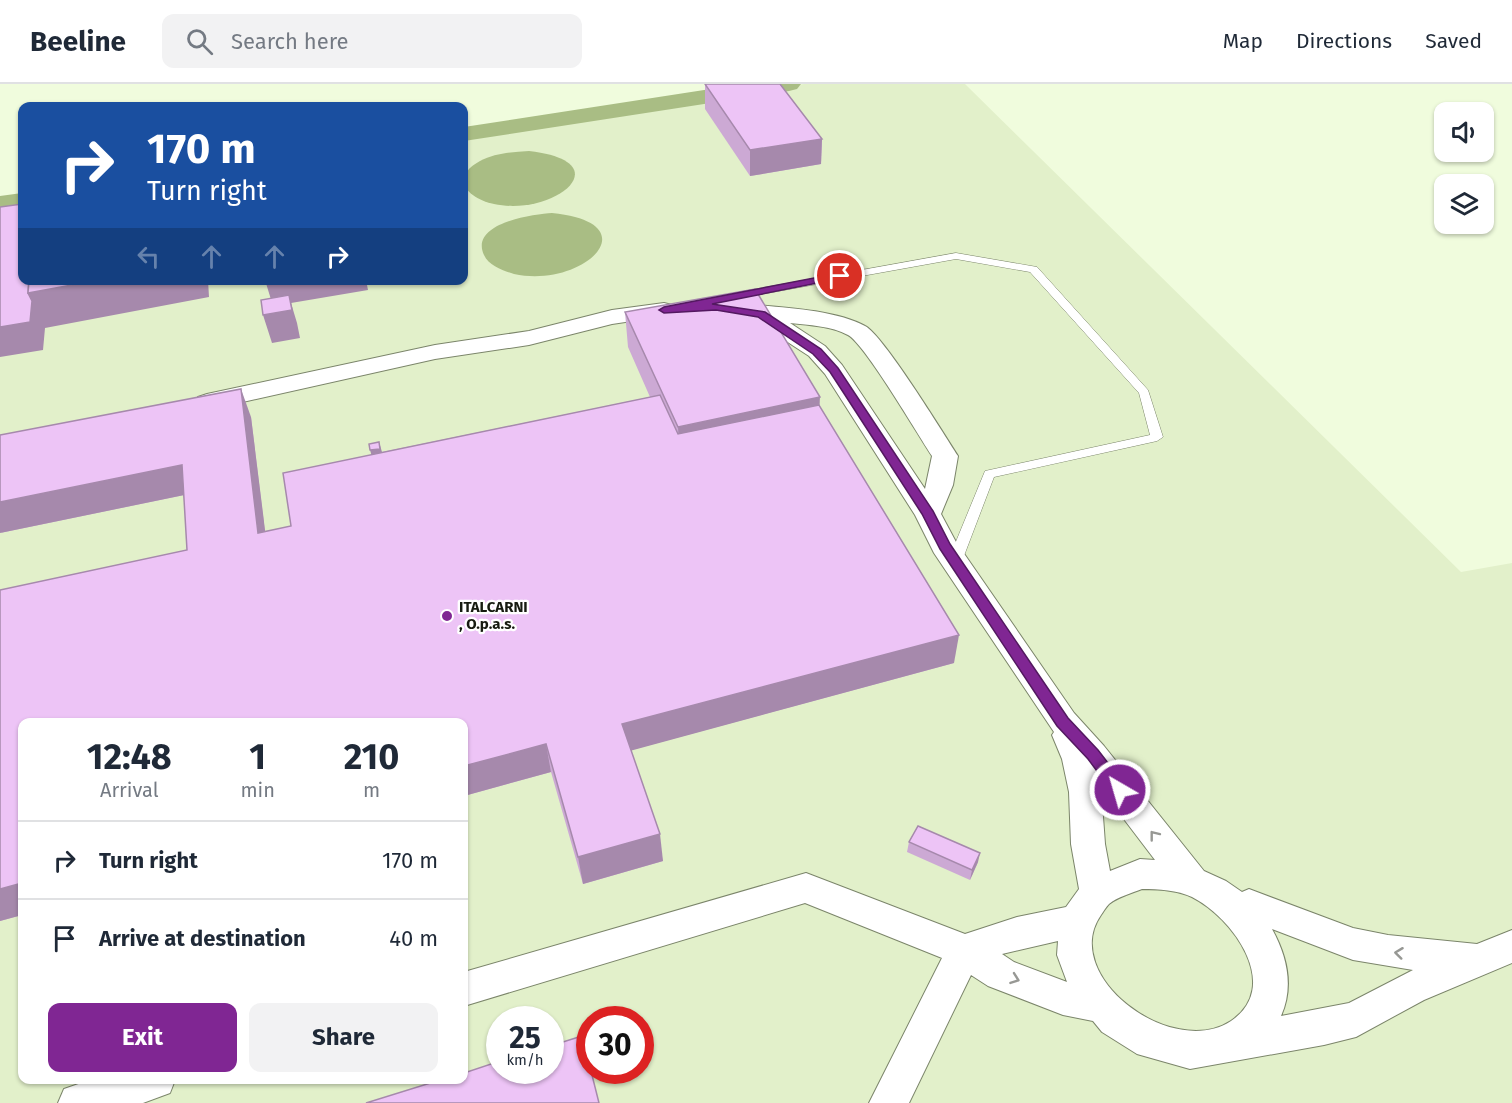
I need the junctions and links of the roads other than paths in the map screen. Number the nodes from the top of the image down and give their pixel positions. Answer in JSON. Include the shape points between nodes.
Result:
{"nodes":[{"id":1,"x":722,"y":302,"type":"joint"},
{"id":2,"x":674,"y":309,"type":"edge"},
{"id":3,"x":761,"y":315,"type":"junction"},
{"id":4,"x":183,"y":407,"type":"edge"},
{"id":5,"x":928,"y":514,"type":"junction"},
{"id":6,"x":955,"y":561,"type":"junction"},
{"id":7,"x":1063,"y":722,"type":"junction"},
{"id":8,"x":1191,"y":880,"type":"junction"},
{"id":9,"x":1097,"y":891,"type":"junction"},
{"id":10,"x":1238,"y":909,"type":"junction"},
{"id":11,"x":1077,"y":921,"type":"junction"},
{"id":12,"x":1512,"y":946,"type":"edge"},
{"id":13,"x":965,"y":950,"type":"junction"},
{"id":14,"x":1478,"y":960,"type":"junction"},
{"id":15,"x":468,"y":988,"type":"edge"},
{"id":16,"x":1099,"y":1005,"type":"junction"},
{"id":17,"x":1230,"y":1042,"type":"junction"},
{"id":18,"x":142,"y":1084,"type":"edge"},
{"id":19,"x":78,"y":1103,"type":"edge"},
{"id":20,"x":889,"y":1103,"type":"edge"}],
"edges":[{"from":1,"to":3,"type":"street"},
{"from":1,"to":6,"type":"lane","via":[[956,256],[1033,269],[1144,392],[1157,437],[989,474]]},
{"from":2,"to":4,"type":"street","via":[[612,317],[529,338],[435,352]]},
{"from":3,"to":5,"type":"street","via":[[817,351],[834,370]]},
{"from":3,"to":5,"type":"street","via":[[822,320],[858,331],[877,353],[945,456],[940,485]]},
{"from":5,"to":6,"type":"street"},
{"from":6,"to":7,"type":"street"},
{"from":8,"to":7,"type":"street","one_way":true},
{"from":7,"to":9,"type":"street","via":[[1078,759],[1085,792],[1088,844]]},
{"from":8,"to":9,"type":"street","via":[[1140,874],[1117,879]]},
{"from":8,"to":10,"type":"street"},
{"from":9,"to":11,"type":"street","via":[[1084,904]]},
{"from":14,"to":10,"type":"street","one_way":true,"via":[[1353,944],[1249,905]]},
{"from":10,"to":17,"type":"street","via":[[1264,948],[1271,983],[1266,1007],[1252,1028]]},
{"from":11,"to":13,"type":"street","via":[[1017,933]]},
{"from":11,"to":16,"type":"street","via":[[1073,941],[1076,963]]},
{"from":12,"to":14,"type":"street"},
{"from":13,"to":15,"type":"street","via":[[806,888]]},
{"from":13,"to":16,"type":"street","one_way":true,"via":[[1002,974],[1063,998]]},
{"from":13,"to":20,"type":"street"},
{"from":14,"to":17,"type":"street","via":[[1390,998],[1356,1019]]},
{"from":16,"to":17,"type":"street","via":[[1121,1025],[1148,1040],[1176,1048],[1204,1048]]},
{"from":18,"to":19,"type":"street"}]}
